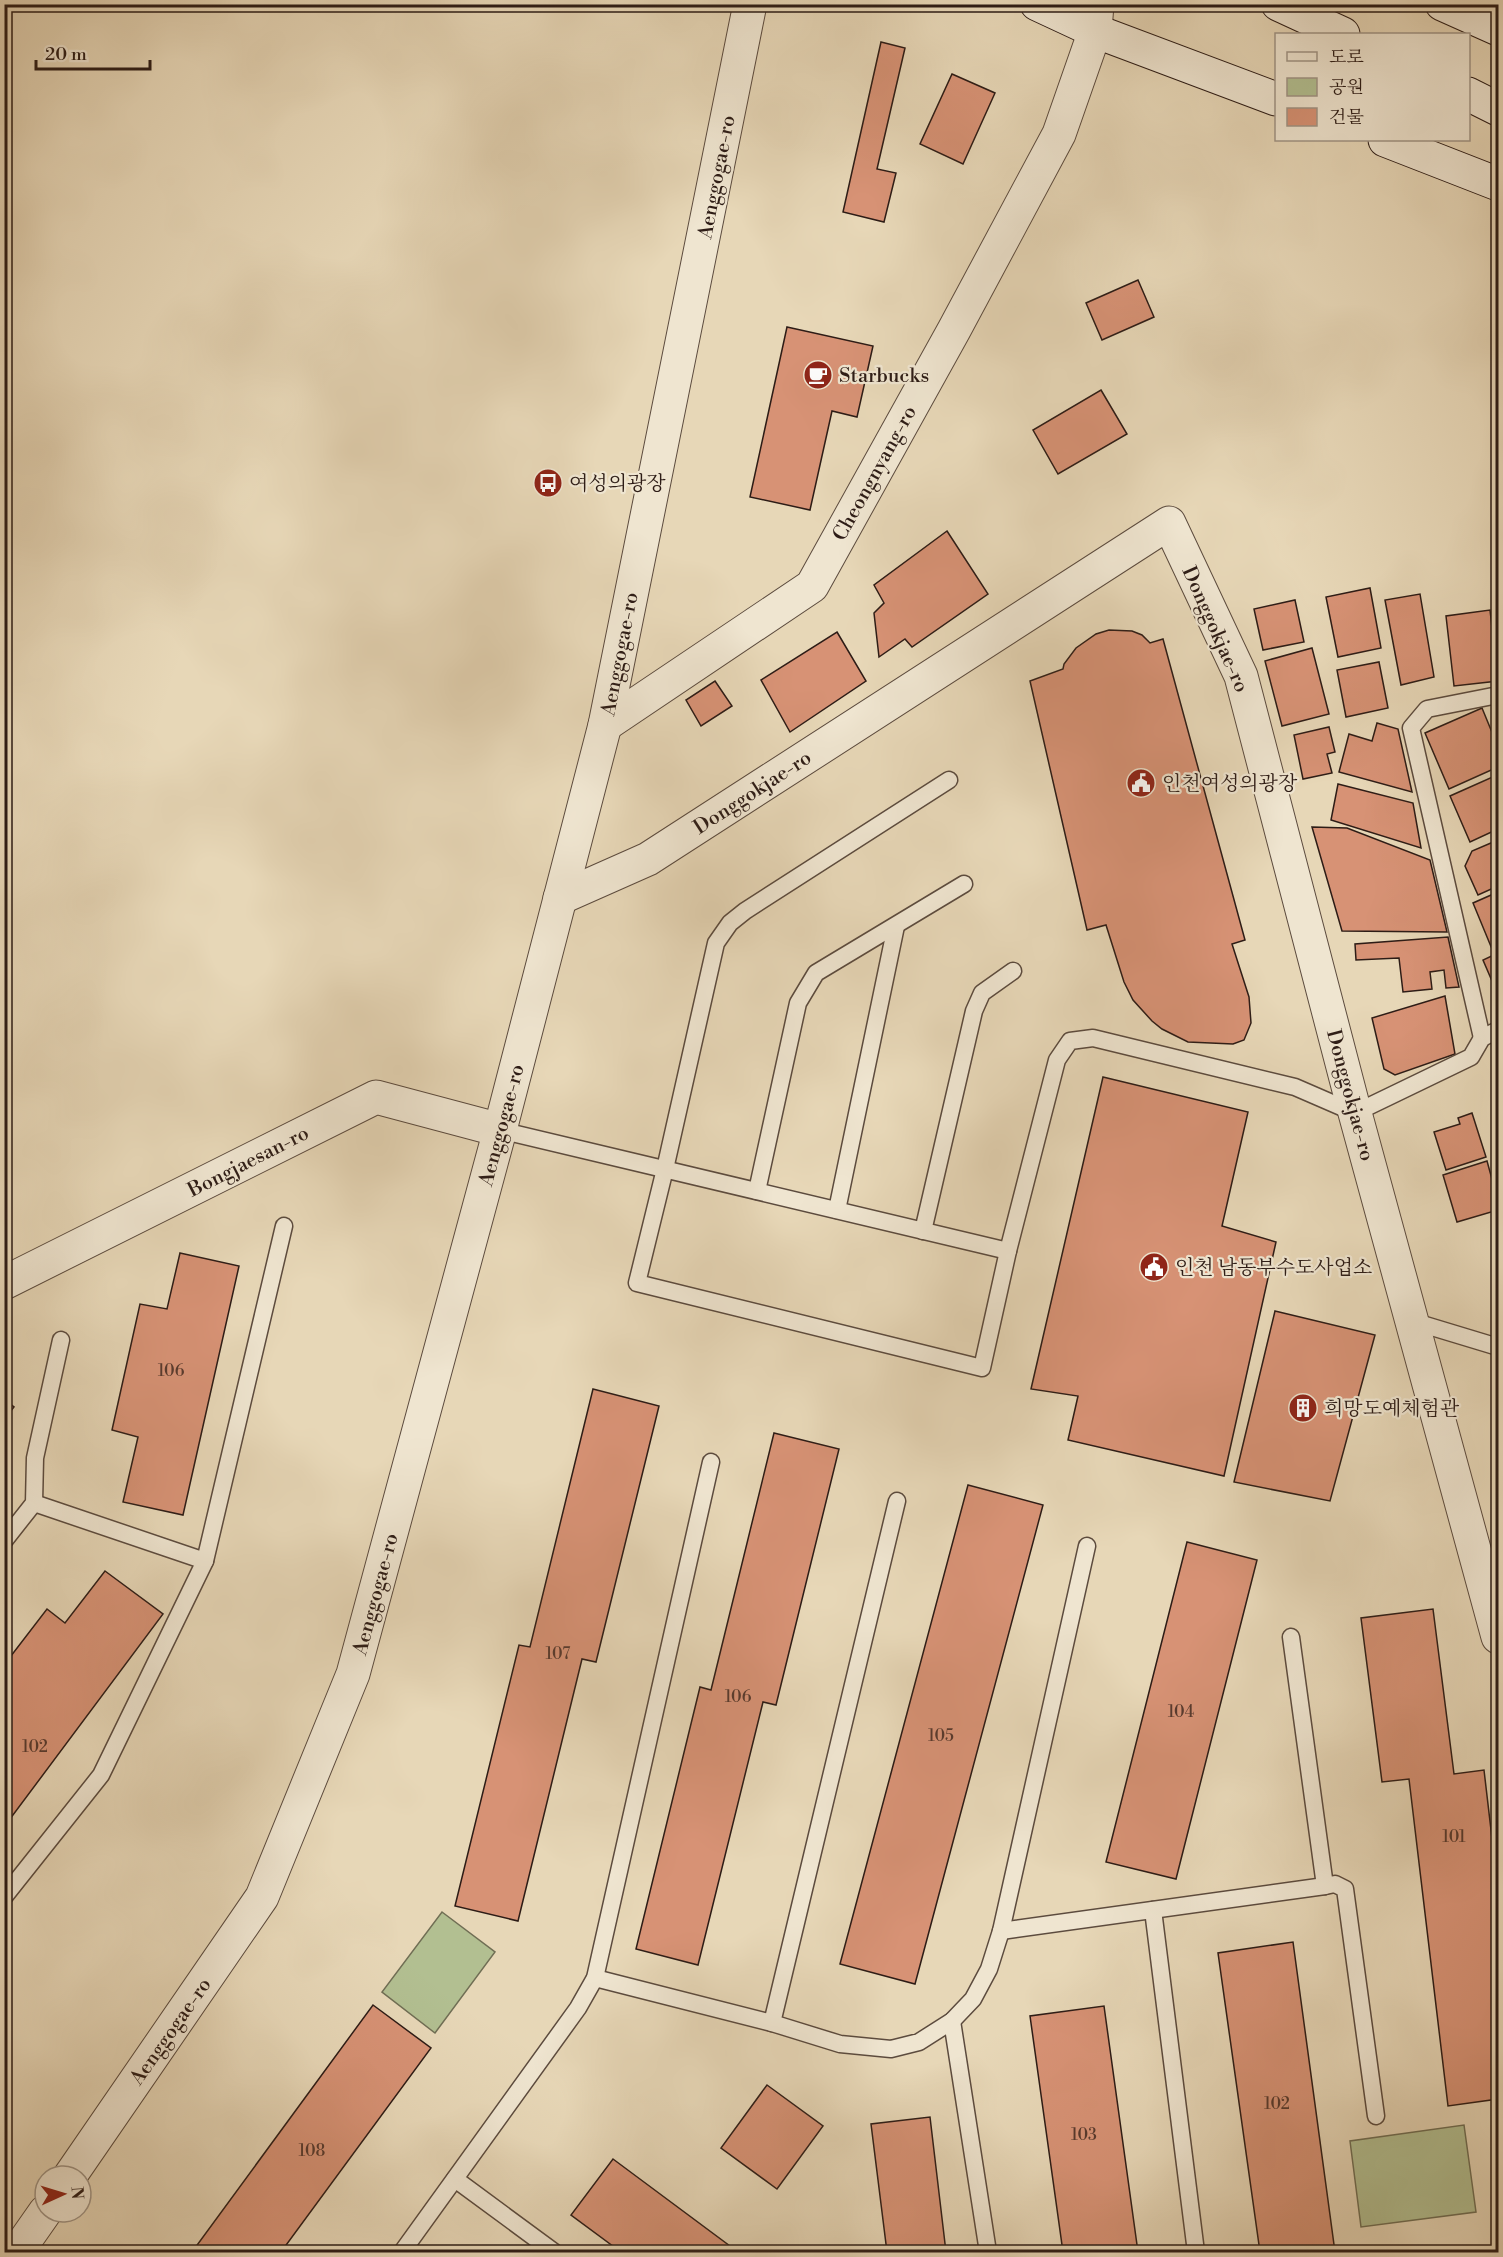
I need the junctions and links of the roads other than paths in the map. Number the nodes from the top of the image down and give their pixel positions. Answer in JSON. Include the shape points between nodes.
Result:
{"nodes":[{"id":1,"x":750,"y":4,"type":"edge"},
{"id":2,"x":1037,"y":4,"type":"edge"},
{"id":3,"x":1442,"y":4,"type":"edge"},
{"id":4,"x":1291,"y":10,"type":"edge"},
{"id":5,"x":1096,"y":18,"type":"edge"},
{"id":6,"x":1498,"y":29,"type":"edge"},
{"id":7,"x":1341,"y":33,"type":"edge"},
{"id":8,"x":1470,"y":95,"type":"edge"},
{"id":9,"x":1275,"y":99,"type":"edge"},
{"id":10,"x":1498,"y":109,"type":"edge"},
{"id":11,"x":1387,"y":141,"type":"edge"},
{"id":12,"x":1498,"y":184,"type":"edge"},
{"id":13,"x":1498,"y":695,"type":"edge"},
{"id":14,"x":605,"y":725,"type":"junction"},
{"id":15,"x":949,"y":780,"type":"dead end"},
{"id":16,"x":964,"y":884,"type":"dead end"},
{"id":17,"x":560,"y":898,"type":"junction"},
{"id":18,"x":896,"y":926,"type":"junction"},
{"id":19,"x":1014,"y":971,"type":"dead end"},
{"id":20,"x":1498,"y":1030,"type":"edge"},
{"id":21,"x":1482,"y":1038,"type":"junction"},
{"id":22,"x":1355,"y":1113,"type":"junction"},
{"id":23,"x":500,"y":1130,"type":"junction"},
{"id":24,"x":665,"y":1169,"type":"junction"},
{"id":25,"x":757,"y":1191,"type":"junction"},
{"id":26,"x":837,"y":1210,"type":"junction"},
{"id":27,"x":284,"y":1226,"type":"dead end"},
{"id":28,"x":923,"y":1231,"type":"junction"},
{"id":29,"x":1008,"y":1251,"type":"junction"},
{"id":30,"x":4,"y":1283,"type":"edge"},
{"id":31,"x":1412,"y":1321,"type":"junction"},
{"id":32,"x":61,"y":1340,"type":"dead end"},
{"id":33,"x":1498,"y":1347,"type":"edge"},
{"id":34,"x":711,"y":1462,"type":"dead end"},
{"id":35,"x":897,"y":1501,"type":"dead end"},
{"id":36,"x":34,"y":1503,"type":"junction"},
{"id":37,"x":4,"y":1541,"type":"edge"},
{"id":38,"x":1087,"y":1546,"type":"dead end"},
{"id":39,"x":205,"y":1561,"type":"junction"},
{"id":40,"x":1291,"y":1636,"type":"dead end"},
{"id":41,"x":1498,"y":1636,"type":"edge"},
{"id":42,"x":1325,"y":1886,"type":"junction"},
{"id":43,"x":4,"y":1897,"type":"edge"},
{"id":44,"x":1153,"y":1910,"type":"junction"},
{"id":45,"x":1001,"y":1932,"type":"junction"},
{"id":46,"x":595,"y":1977,"type":"junction"},
{"id":47,"x":952,"y":2021,"type":"junction"},
{"id":48,"x":772,"y":2023,"type":"junction"},
{"id":49,"x":1376,"y":2116,"type":"dead end"},
{"id":50,"x":78,"y":2164,"type":"edge"},
{"id":51,"x":456,"y":2179,"type":"junction"},
{"id":52,"x":37,"y":2224,"type":"edge"},
{"id":53,"x":17,"y":2253,"type":"edge"},
{"id":54,"x":402,"y":2253,"type":"edge"},
{"id":55,"x":554,"y":2253,"type":"edge"},
{"id":56,"x":988,"y":2253,"type":"edge"},
{"id":57,"x":1196,"y":2253,"type":"edge"}],
"edges":[{"from":1,"to":14,"type":"street","name":"Aenggogae-ro"},
{"from":2,"to":5,"type":"street"},
{"from":3,"to":6,"type":"street"},
{"from":4,"to":7,"type":"street"},
{"from":5,"to":9,"type":"street"},
{"from":5,"to":14,"type":"street","name":"Cheongnyang-ro","via":[[1059,134],[812,586]]},
{"from":8,"to":10,"type":"street"},
{"from":11,"to":12,"type":"street"},
{"from":13,"to":21,"type":"lane","via":[[1427,709],[1411,728]]},
{"from":14,"to":17,"type":"street","name":"Aenggogae-ro"},
{"from":15,"to":24,"type":"lane","via":[[730,922],[716,943]]},
{"from":16,"to":18,"type":"lane"},
{"from":17,"to":22,"type":"street","name":"Donggokjae-ro","via":[[648,859],[1169,523],[1241,676]]},
{"from":17,"to":23,"type":"street","name":"Aenggogae-ro"},
{"from":18,"to":25,"type":"lane","via":[[816,973],[798,1003]]},
{"from":18,"to":26,"type":"lane"},
{"from":19,"to":28,"type":"lane","via":[[982,993],[975,1011]]},
{"from":20,"to":21,"type":"lane"},
{"from":21,"to":22,"type":"lane","via":[[1471,1057]]},
{"from":22,"to":29,"type":"lane","via":[[1295,1088],[1094,1038],[1070,1041],[1057,1060]]},
{"from":22,"to":31,"type":"street","name":"Donggokjae-ro"},
{"from":23,"to":24,"type":"lane"},
{"from":23,"to":30,"type":"street","name":"Bongjaesan-ro","via":[[376,1097]]},
{"from":23,"to":50,"type":"street","name":"Aenggogae-ro","via":[[353,1674],[262,1897]]},
{"from":24,"to":25,"type":"lane"},
{"from":24,"to":29,"type":"lane","via":[[637,1283],[982,1368]]},
{"from":25,"to":26,"type":"lane"},
{"from":26,"to":28,"type":"lane"},
{"from":27,"to":39,"type":"lane"},
{"from":28,"to":29,"type":"lane"},
{"from":31,"to":33,"type":"lane"},
{"from":31,"to":41,"type":"street","name":"Donggokjae-ro"},
{"from":32,"to":36,"type":"lane","via":[[35,1458]]},
{"from":34,"to":46,"type":"lane"},
{"from":35,"to":48,"type":"lane"},
{"from":36,"to":37,"type":"lane"},
{"from":36,"to":39,"type":"lane"},
{"from":38,"to":45,"type":"lane"},
{"from":39,"to":43,"type":"lane","via":[[101,1775]]},
{"from":40,"to":42,"type":"lane"},
{"from":42,"to":44,"type":"lane"},
{"from":42,"to":49,"type":"lane","via":[[1335,1884],[1345,1889]]},
{"from":44,"to":45,"type":"lane"},
{"from":44,"to":57,"type":"lane"},
{"from":45,"to":47,"type":"lane","via":[[989,1969],[973,1999]]},
{"from":46,"to":48,"type":"lane"},
{"from":46,"to":51,"type":"lane","via":[[578,2008]]},
{"from":47,"to":48,"type":"lane","via":[[919,2042],[891,2049],[840,2044]]},
{"from":47,"to":56,"type":"lane"},
{"from":51,"to":54,"type":"lane"},
{"from":51,"to":55,"type":"lane"},
{"from":52,"to":53,"type":"street"}]}
